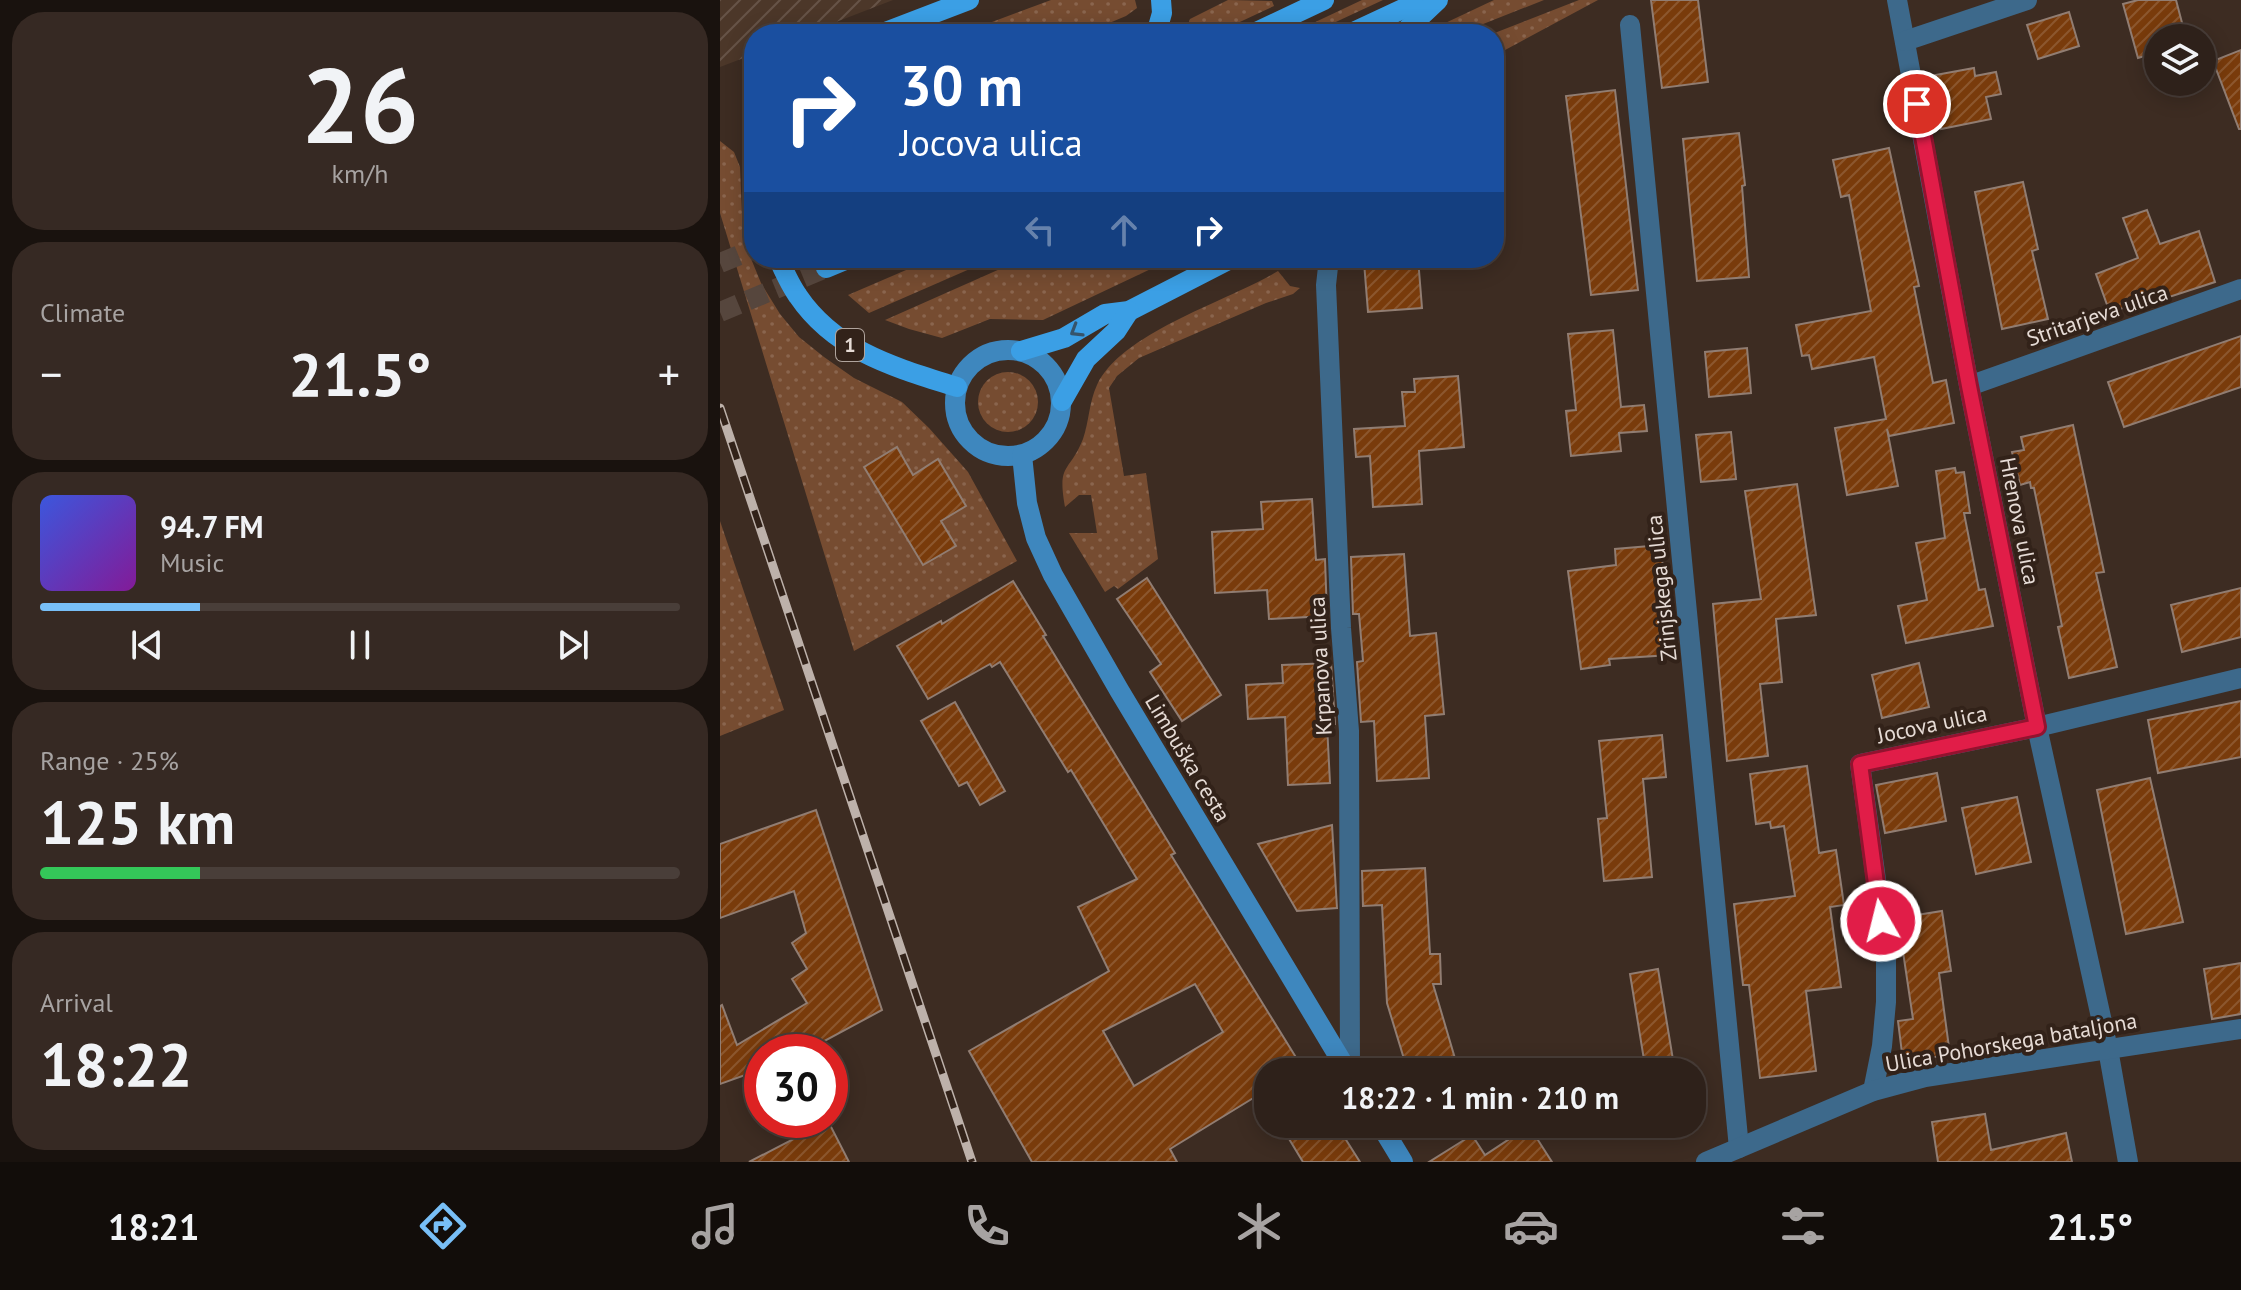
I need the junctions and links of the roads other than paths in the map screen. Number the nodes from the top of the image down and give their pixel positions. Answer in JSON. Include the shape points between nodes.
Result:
{"nodes":[{"id":1,"x":969,"y":0,"type":"edge"},
{"id":2,"x":1161,"y":0,"type":"edge"},
{"id":3,"x":1324,"y":0,"type":"edge"},
{"id":4,"x":1422,"y":0,"type":"edge"},
{"id":5,"x":1438,"y":0,"type":"edge"},
{"id":6,"x":1897,"y":0,"type":"edge"},
{"id":7,"x":2027,"y":0,"type":"edge"},
{"id":8,"x":906,"y":24,"type":"edge"},
{"id":9,"x":1159,"y":24,"type":"edge"},
{"id":10,"x":1273,"y":24,"type":"edge"},
{"id":11,"x":1370,"y":24,"type":"edge"},
{"id":12,"x":1413,"y":24,"type":"edge"},
{"id":13,"x":1630,"y":25,"type":"dead end"},
{"id":14,"x":1905,"y":41,"type":"junction"},
{"id":15,"x":783,"y":268,"type":"edge"},
{"id":16,"x":1213,"y":268,"type":"edge"},
{"id":17,"x":1329,"y":268,"type":"edge"},
{"id":18,"x":2241,"y":289,"type":"edge"},
{"id":19,"x":1129,"y":311,"type":"junction"},
{"id":20,"x":1021,"y":351,"type":"junction"},
{"id":21,"x":1969,"y":386,"type":"junction"},
{"id":22,"x":957,"y":387,"type":"junction"},
{"id":23,"x":1062,"y":401,"type":"junction"},
{"id":24,"x":1022,"y":455,"type":"junction"},
{"id":25,"x":2241,"y":678,"type":"edge"},
{"id":26,"x":2037,"y":727,"type":"junction"},
{"id":27,"x":2241,"y":1029,"type":"edge"},
{"id":28,"x":2108,"y":1049,"type":"junction"},
{"id":29,"x":1341,"y":1058,"type":"edge"},
{"id":30,"x":1349,"y":1058,"type":"edge"},
{"id":31,"x":1873,"y":1091,"type":"junction"},
{"id":32,"x":1388,"y":1138,"type":"edge"},
{"id":33,"x":1739,"y":1148,"type":"junction"},
{"id":34,"x":1403,"y":1162,"type":"edge"},
{"id":35,"x":1706,"y":1162,"type":"edge"},
{"id":36,"x":2128,"y":1162,"type":"edge"}],
"edges":[{"from":1,"to":8,"type":"main road"},
{"from":2,"to":9,"type":"main road"},
{"from":3,"to":10,"type":"main road"},
{"from":4,"to":11,"type":"main road"},
{"from":5,"to":12,"type":"main road"},
{"from":6,"to":14,"type":"street","name":"Hrenova ulica"},
{"from":7,"to":14,"type":"street"},
{"from":13,"to":33,"type":"street","name":"Zrinjskega ulica"},
{"from":14,"to":21,"type":"street","name":"Hrenova ulica"},
{"from":15,"to":22,"type":"main road","number":"1","via":[[799,298],[845,342],[876,361]]},
{"from":16,"to":19,"type":"main road"},
{"from":17,"to":30,"type":"street","name":"Krpanova ulica","via":[[1349,731]]},
{"from":18,"to":21,"type":"street","name":"Stritarjeva ulica"},
{"from":19,"to":20,"type":"main road","one_way":true,"via":[[1105,314],[1064,338]]},
{"from":19,"to":23,"type":"main road","via":[[1086,359]]},
{"from":20,"to":22,"type":"main road","via":[[989,353],[975,361]]},
{"from":20,"to":23,"type":"main road","via":[[1049,368]]},
{"from":21,"to":26,"type":"street","name":"Hrenova ulica"},
{"from":22,"to":24,"type":"main road","via":[[955,412],[965,435],[985,451]]},
{"from":23,"to":24,"type":"main road","via":[[1051,435]]},
{"from":24,"to":29,"type":"main road","name":"Limbuška cesta","via":[[1036,538],[1053,575]]},
{"from":25,"to":26,"type":"street","name":"Jocova ulica"},
{"from":26,"to":28,"type":"street","name":"Hrenova ulica"},
{"from":26,"to":31,"type":"street","name":"Jocova ulica","via":[[1860,764],[1886,952],[1885,1017]]},
{"from":27,"to":28,"type":"street","name":"Ulica Pohorskega bataljona"},
{"from":28,"to":31,"type":"street","name":"Ulica Pohorskega bataljona","via":[[1925,1077]]},
{"from":28,"to":36,"type":"street","name":"Hrenova ulica"},
{"from":31,"to":33,"type":"street","name":"Ulica Pohorskega bataljona"},
{"from":32,"to":34,"type":"main road"},
{"from":33,"to":35,"type":"street","name":"Ulica Pohorskega bataljona"}]}
